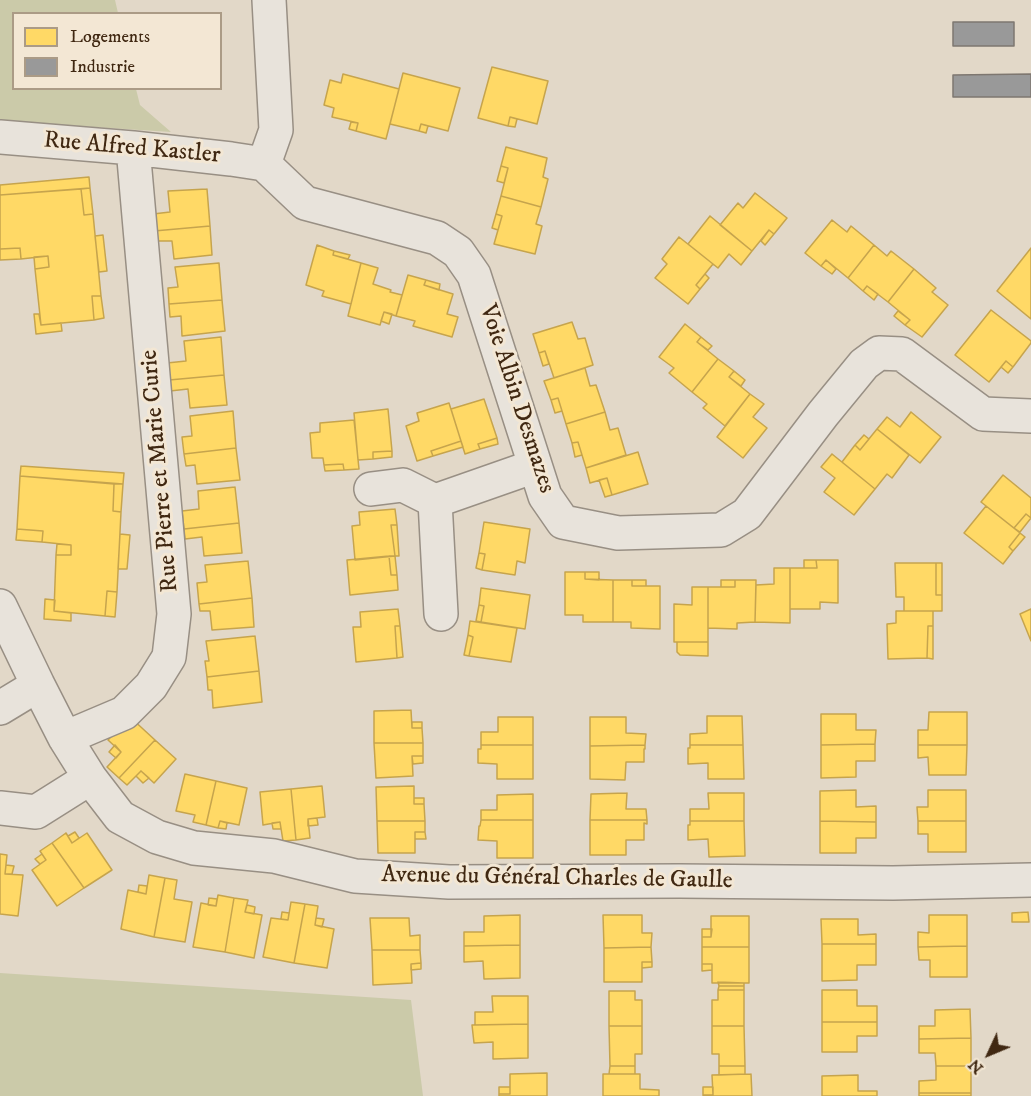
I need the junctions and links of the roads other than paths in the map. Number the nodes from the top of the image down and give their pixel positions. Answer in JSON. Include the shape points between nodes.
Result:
{"nodes":[{"id":1,"x":269,"y":0,"type":"edge"},
{"id":2,"x":0,"y":137,"type":"edge"},
{"id":3,"x":133,"y":148,"type":"junction"},
{"id":4,"x":264,"y":164,"type":"junction"},
{"id":5,"x":1031,"y":416,"type":"edge"},
{"id":6,"x":536,"y":466,"type":"junction"},
{"id":7,"x":371,"y":489,"type":"dead end"},
{"id":8,"x":435,"y":501,"type":"junction"},
{"id":9,"x":0,"y":606,"type":"edge"},
{"id":10,"x":441,"y":614,"type":"dead end"},
{"id":11,"x":38,"y":685,"type":"junction"},
{"id":12,"x":0,"y":708,"type":"edge"},
{"id":13,"x":65,"y":738,"type":"junction"},
{"id":14,"x":90,"y":778,"type":"junction"},
{"id":15,"x":0,"y":808,"type":"edge"},
{"id":16,"x":1031,"y":880,"type":"edge"}],
"edges":[{"from":1,"to":4,"type":"street","via":[[276,130]]},
{"from":2,"to":3,"type":"street","name":"Rue Alfred Kastler"},
{"from":3,"to":4,"type":"street","name":"Rue Alfred Kastler"},
{"from":3,"to":13,"type":"street","name":"Rue Pierre et Marie Curie","via":[[174,614],[169,657],[151,686],[124,713]]},
{"from":4,"to":6,"type":"street","name":"Voie Albin Desmazes","via":[[305,203],[436,238],[458,252],[474,274]]},
{"from":5,"to":6,"type":"street","name":"Voie Albin Desmazes","via":[[983,414],[902,354],[879,353],[864,364],[747,514],[721,530],[618,533],[563,522],[545,496]]},
{"from":6,"to":8,"type":"street"},
{"from":7,"to":8,"type":"street","via":[[403,485]]},
{"from":8,"to":10,"type":"street"},
{"from":9,"to":11,"type":"street","name":"Avenue du Général Charles de Gaulle"},
{"from":11,"to":12,"type":"street"},
{"from":11,"to":13,"type":"street","name":"Avenue du Général Charles de Gaulle"},
{"from":13,"to":14,"type":"street","name":"Avenue du Général Charles de Gaulle"},
{"from":14,"to":15,"type":"street","via":[[36,812]]},
{"from":14,"to":16,"type":"street","name":"Avenue du Général Charles de Gaulle","via":[[120,817],[157,837],[194,848],[274,856],[355,876],[448,882]]}]}
